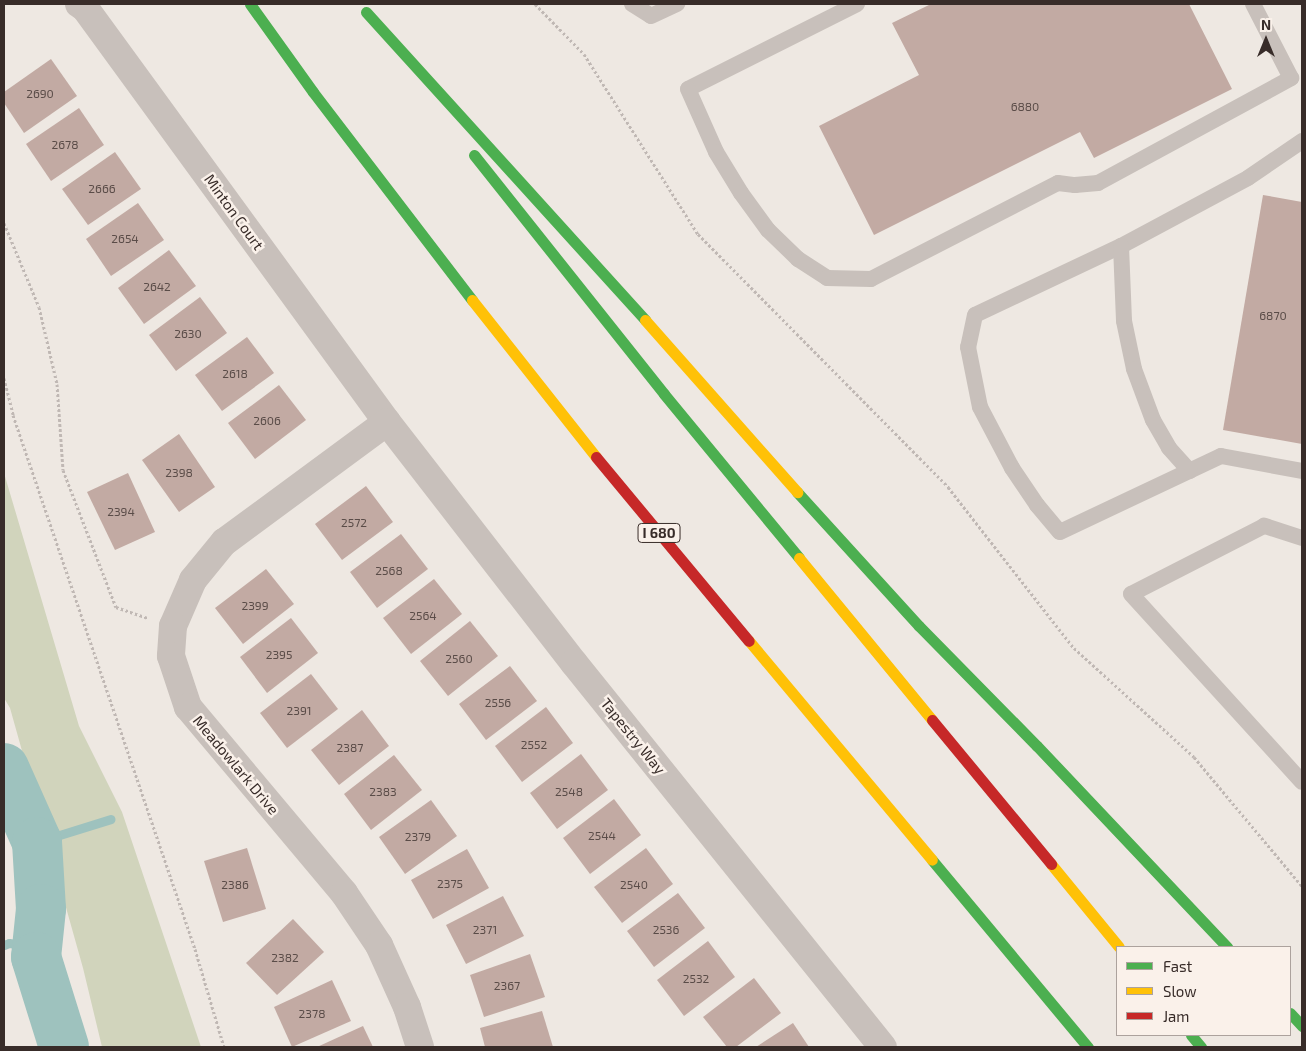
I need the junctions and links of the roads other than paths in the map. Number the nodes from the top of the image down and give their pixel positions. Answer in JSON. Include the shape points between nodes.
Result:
{"nodes":[{"id":1,"x":79,"y":4,"type":"edge"},
{"id":2,"x":250,"y":4,"type":"edge"},
{"id":3,"x":632,"y":4,"type":"edge"},
{"id":4,"x":677,"y":4,"type":"edge"},
{"id":5,"x":857,"y":4,"type":"edge"},
{"id":6,"x":1252,"y":4,"type":"edge"},
{"id":7,"x":363,"y":8,"type":"edge"},
{"id":8,"x":1297,"y":78,"type":"edge"},
{"id":9,"x":447,"y":119,"type":"dead end"},
{"id":10,"x":1302,"y":141,"type":"edge"},
{"id":11,"x":465,"y":142,"type":"dead end"},
{"id":12,"x":1121,"y":246,"type":"junction"},
{"id":13,"x":388,"y":422,"type":"junction"},
{"id":14,"x":1190,"y":471,"type":"junction"},
{"id":15,"x":1302,"y":471,"type":"edge"},
{"id":16,"x":1302,"y":538,"type":"edge"},
{"id":17,"x":1302,"y":782,"type":"edge"},
{"id":18,"x":1118,"y":946,"type":"edge"},
{"id":19,"x":1226,"y":946,"type":"edge"},
{"id":20,"x":1291,"y":1014,"type":"edge"},
{"id":21,"x":1302,"y":1026,"type":"edge"},
{"id":22,"x":1192,"y":1036,"type":"edge"},
{"id":23,"x":420,"y":1047,"type":"edge"},
{"id":24,"x":883,"y":1047,"type":"edge"},
{"id":25,"x":1088,"y":1047,"type":"edge"},
{"id":26,"x":1201,"y":1047,"type":"edge"}],
"edges":[{"from":1,"to":13,"type":"street","name":"Minton Court"},
{"from":2,"to":25,"type":"highway","number":"I 680","via":[[458,283],[603,466]]},
{"from":3,"to":4,"type":"lane","via":[[651,16]]},
{"from":5,"to":8,"type":"lane","via":[[688,90],[716,152],[741,193],[774,236],[798,259],[826,278],[871,279],[1058,183],[1098,183]]},
{"from":6,"to":8,"type":"lane"},
{"from":7,"to":9,"type":"highway"},
{"from":7,"to":19,"type":"highway","via":[[817,516]]},
{"from":10,"to":12,"type":"lane","via":[[1248,178]]},
{"from":11,"to":18,"type":"highway","via":[[517,212],[664,394]]},
{"from":12,"to":14,"type":"lane","via":[[1124,321],[1134,369],[1153,420],[1169,448]]},
{"from":12,"to":14,"type":"lane","via":[[975,315],[968,347],[980,407],[1012,468],[1060,532]]},
{"from":13,"to":23,"type":"street","name":"Meadowlark Drive","via":[[224,542],[193,580],[173,626],[171,656],[188,707],[349,900],[379,945],[408,1007]]},
{"from":13,"to":24,"type":"street","name":"Tapestry Way","via":[[574,663]]},
{"from":14,"to":15,"type":"lane","via":[[1221,456]]},
{"from":16,"to":17,"type":"lane","via":[[1264,526],[1131,594]]},
{"from":20,"to":21,"type":"highway"},
{"from":22,"to":26,"type":"highway"}]}
